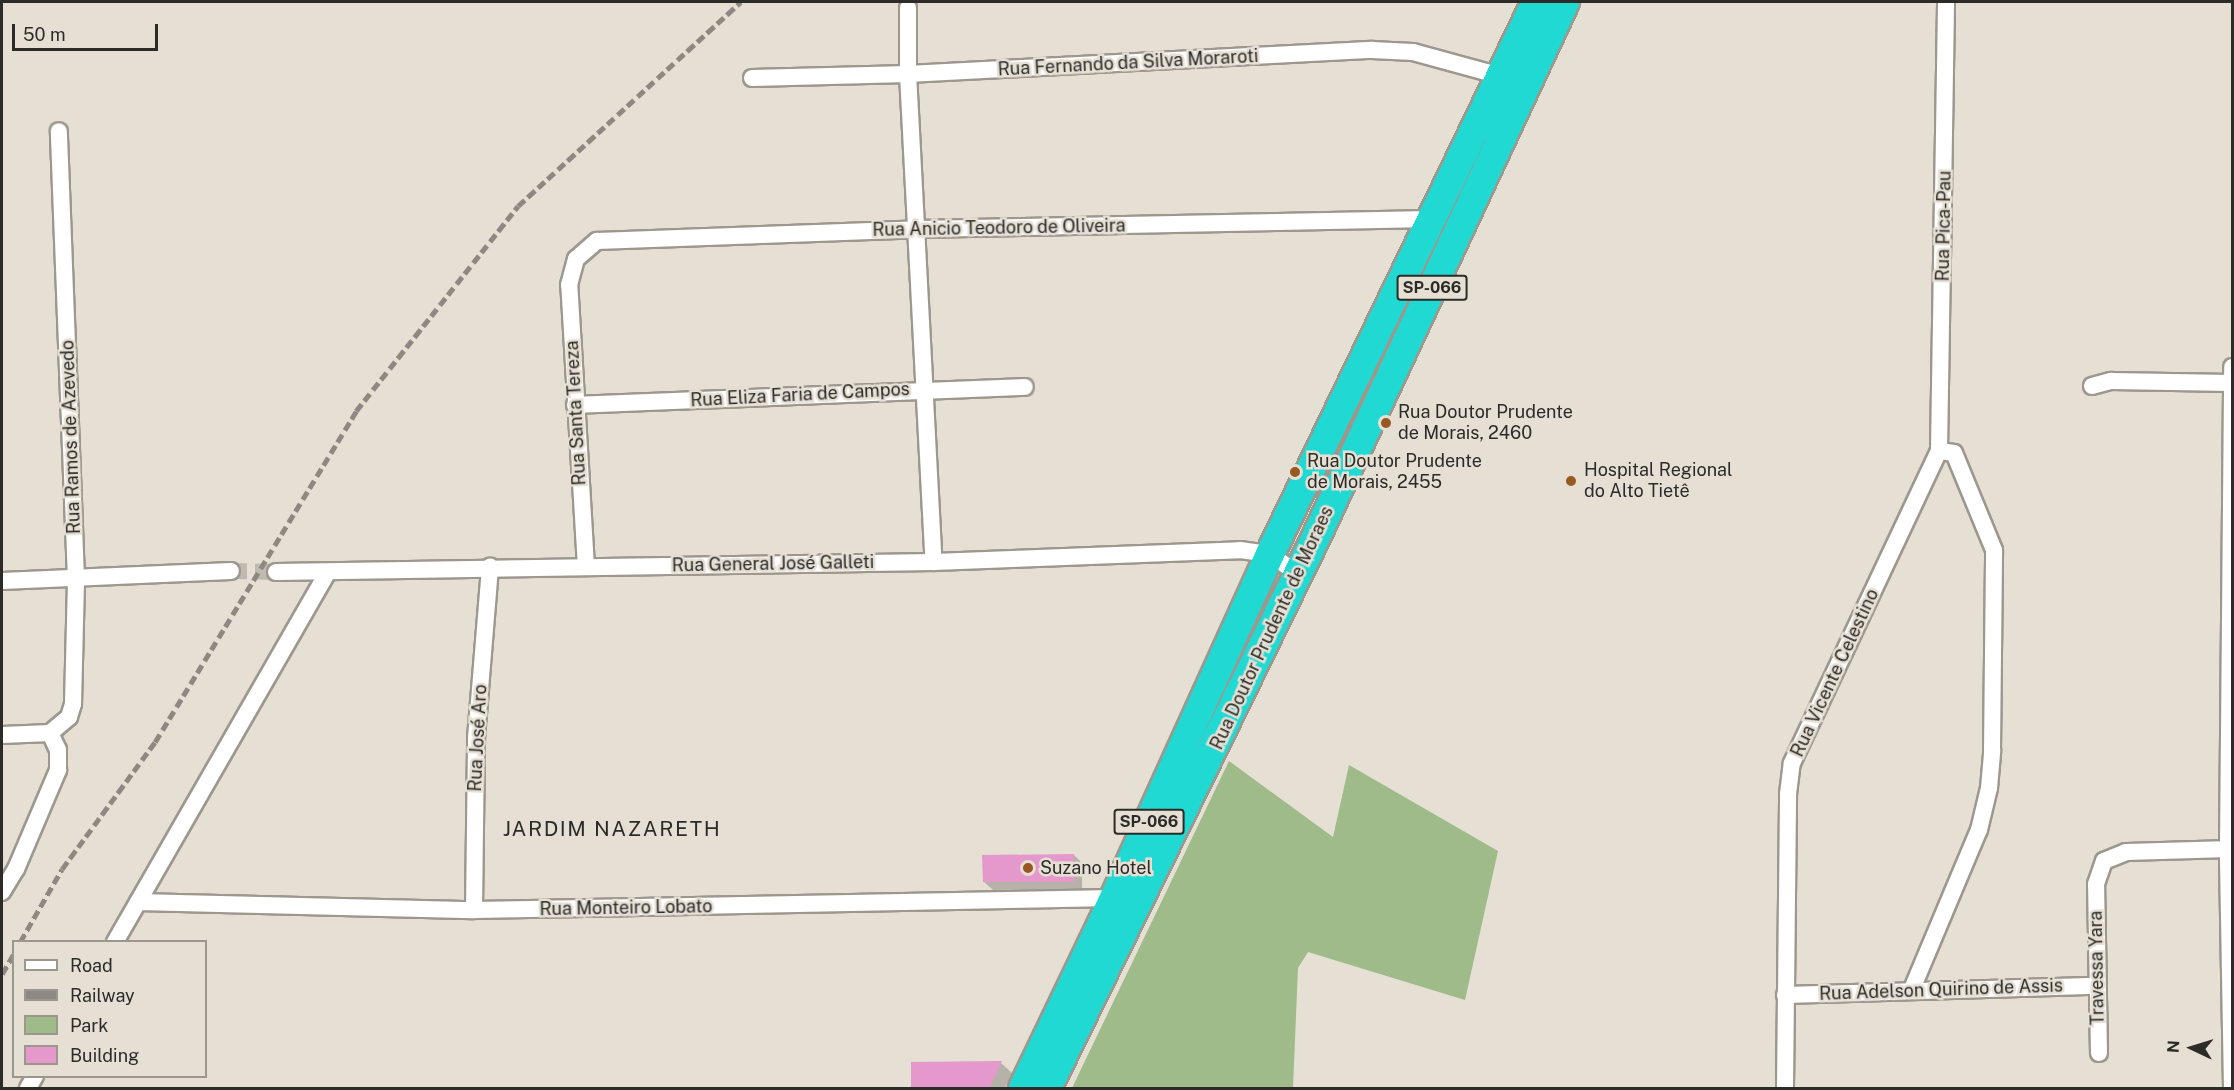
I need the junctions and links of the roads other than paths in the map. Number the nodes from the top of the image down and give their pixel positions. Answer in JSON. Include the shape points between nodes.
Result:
{"nodes":[{"id":1,"x":1536,"y":2,"type":"edge"},
{"id":2,"x":1565,"y":2,"type":"edge"},
{"id":3,"x":1946,"y":2,"type":"edge"},
{"id":4,"x":908,"y":8,"type":"dead end"},
{"id":5,"x":908,"y":74,"type":"junction"},
{"id":6,"x":1501,"y":76,"type":"junction"},
{"id":7,"x":752,"y":78,"type":"dead end"},
{"id":8,"x":59,"y":131,"type":"dead end"},
{"id":9,"x":1430,"y":219,"type":"junction"},
{"id":10,"x":919,"y":229,"type":"junction"},
{"id":11,"x":576,"y":259,"type":"joint"},
{"id":12,"x":2232,"y":368,"type":"edge"},
{"id":13,"x":2232,"y":383,"type":"edge"},
{"id":14,"x":2092,"y":386,"type":"dead end"},
{"id":15,"x":1025,"y":387,"type":"dead end"},
{"id":16,"x":927,"y":389,"type":"junction"},
{"id":17,"x":575,"y":405,"type":"junction"},
{"id":18,"x":1939,"y":451,"type":"junction"},
{"id":19,"x":1270,"y":554,"type":"junction"},
{"id":20,"x":934,"y":562,"type":"junction"},
{"id":21,"x":490,"y":567,"type":"junction"},
{"id":22,"x":586,"y":567,"type":"junction"},
{"id":23,"x":231,"y":571,"type":"tunnel mouth"},
{"id":24,"x":276,"y":572,"type":"tunnel mouth"},
{"id":25,"x":327,"y":573,"type":"junction"},
{"id":26,"x":1296,"y":573,"type":"junction"},
{"id":27,"x":76,"y":579,"type":"junction"},
{"id":28,"x":2,"y":580,"type":"edge"},
{"id":29,"x":50,"y":733,"type":"junction"},
{"id":30,"x":2,"y":735,"type":"edge"},
{"id":31,"x":2230,"y":849,"type":"edge"},
{"id":32,"x":2,"y":892,"type":"edge"},
{"id":33,"x":1114,"y":898,"type":"junction"},
{"id":34,"x":138,"y":902,"type":"junction"},
{"id":35,"x":474,"y":910,"type":"junction"},
{"id":36,"x":116,"y":940,"type":"edge"},
{"id":37,"x":2097,"y":986,"type":"junction"},
{"id":38,"x":1912,"y":989,"type":"junction"},
{"id":39,"x":1785,"y":995,"type":"junction"},
{"id":40,"x":2099,"y":1053,"type":"dead end"},
{"id":41,"x":1023,"y":1089,"type":"edge"},
{"id":42,"x":1047,"y":1089,"type":"edge"},
{"id":43,"x":1785,"y":1089,"type":"edge"},
{"id":44,"x":2232,"y":1089,"type":"edge"}],
"edges":[{"from":1,"to":6,"type":"highway","name":"Rua Doutor Prudente de Moraes","number":"SP-066"},
{"from":2,"to":26,"type":"highway","name":"Rua Doutor Prudente de Moraes","number":"SP-066"},
{"from":3,"to":18,"type":"street","name":"Rua Pica-Pau"},
{"from":4,"to":5,"type":"street"},
{"from":5,"to":6,"type":"street","name":"Rua Fernando da Silva Moraroti","via":[[1372,50],[1413,52]]},
{"from":5,"to":7,"type":"street","name":"Rua Fernando da Silva Moraroti"},
{"from":5,"to":10,"type":"street"},
{"from":6,"to":9,"type":"highway","name":"Rua Doutor Prudente de Moraes","number":"SP-066"},
{"from":8,"to":27,"type":"street","name":"Rua Ramos de Azevedo"},
{"from":9,"to":10,"type":"street","name":"Rua Anicio Teodoro de Oliveira"},
{"from":9,"to":19,"type":"highway","name":"Rua Doutor Prudente de Moraes","number":"SP-066"},
{"from":10,"to":11,"type":"street","name":"Rua Anicio Teodoro de Oliveira","via":[[615,238],[597,242]]},
{"from":10,"to":16,"type":"street"},
{"from":11,"to":17,"type":"street","name":"Rua Santa Tereza","via":[[569,285]]},
{"from":12,"to":13,"type":"street"},
{"from":13,"to":14,"type":"street","via":[[2111,381]]},
{"from":13,"to":31,"type":"street"},
{"from":15,"to":16,"type":"street","name":"Rua Eliza Faria de Campos"},
{"from":16,"to":17,"type":"street","name":"Rua Eliza Faria de Campos"},
{"from":16,"to":20,"type":"street"},
{"from":17,"to":22,"type":"street","name":"Rua Santa Tereza"},
{"from":18,"to":38,"type":"street","via":[[1954,453],[1994,550],[1992,750],[1989,788],[1979,830]]},
{"from":18,"to":39,"type":"street","name":"Rua Vicente Celestino","via":[[1792,763],[1788,794]]},
{"from":19,"to":20,"type":"street","name":"Rua General José Galleti","via":[[1240,550]]},
{"from":19,"to":26,"type":"street"},
{"from":19,"to":33,"type":"highway","name":"Rua Doutor Prudente de Moraes","number":"SP-066"},
{"from":20,"to":22,"type":"street","name":"Rua General José Galleti"},
{"from":21,"to":22,"type":"street","name":"Rua General José Galleti"},
{"from":21,"to":25,"type":"street","name":"Rua General José Galleti"},
{"from":21,"to":35,"type":"street","name":"Rua José Aro","via":[[476,738]]},
{"from":23,"to":27,"type":"street"},
{"from":24,"to":25,"type":"street","name":"Rua General José Galleti"},
{"from":25,"to":34,"type":"street"},
{"from":26,"to":42,"type":"highway","name":"Rua Doutor Prudente de Moraes","number":"SP-066","via":[[1196,789]]},
{"from":27,"to":28,"type":"street"},
{"from":27,"to":29,"type":"street","name":"Rua Ramos de Azevedo","via":[[73,704],[69,717]]},
{"from":29,"to":30,"type":"street"},
{"from":29,"to":32,"type":"street","via":[[58,750],[58,770],[16,869]]},
{"from":31,"to":37,"type":"street","name":"Travessa Yara","via":[[2113,855],[2099,869]]},
{"from":31,"to":44,"type":"street"},
{"from":33,"to":35,"type":"street","name":"Rua Monteiro Lobato"},
{"from":33,"to":41,"type":"highway","name":"Rua Doutor Prudente de Moraes","number":"SP-066"},
{"from":34,"to":35,"type":"street","name":"Rua Monteiro Lobato"},
{"from":34,"to":36,"type":"street"},
{"from":37,"to":38,"type":"street","name":"Rua Adelson Quirino de Assis"},
{"from":37,"to":40,"type":"street","name":"Travessa Yara"},
{"from":38,"to":39,"type":"street","name":"Rua Adelson Quirino de Assis"},
{"from":39,"to":43,"type":"street","name":"Rua Vicente Celestino"}]}
